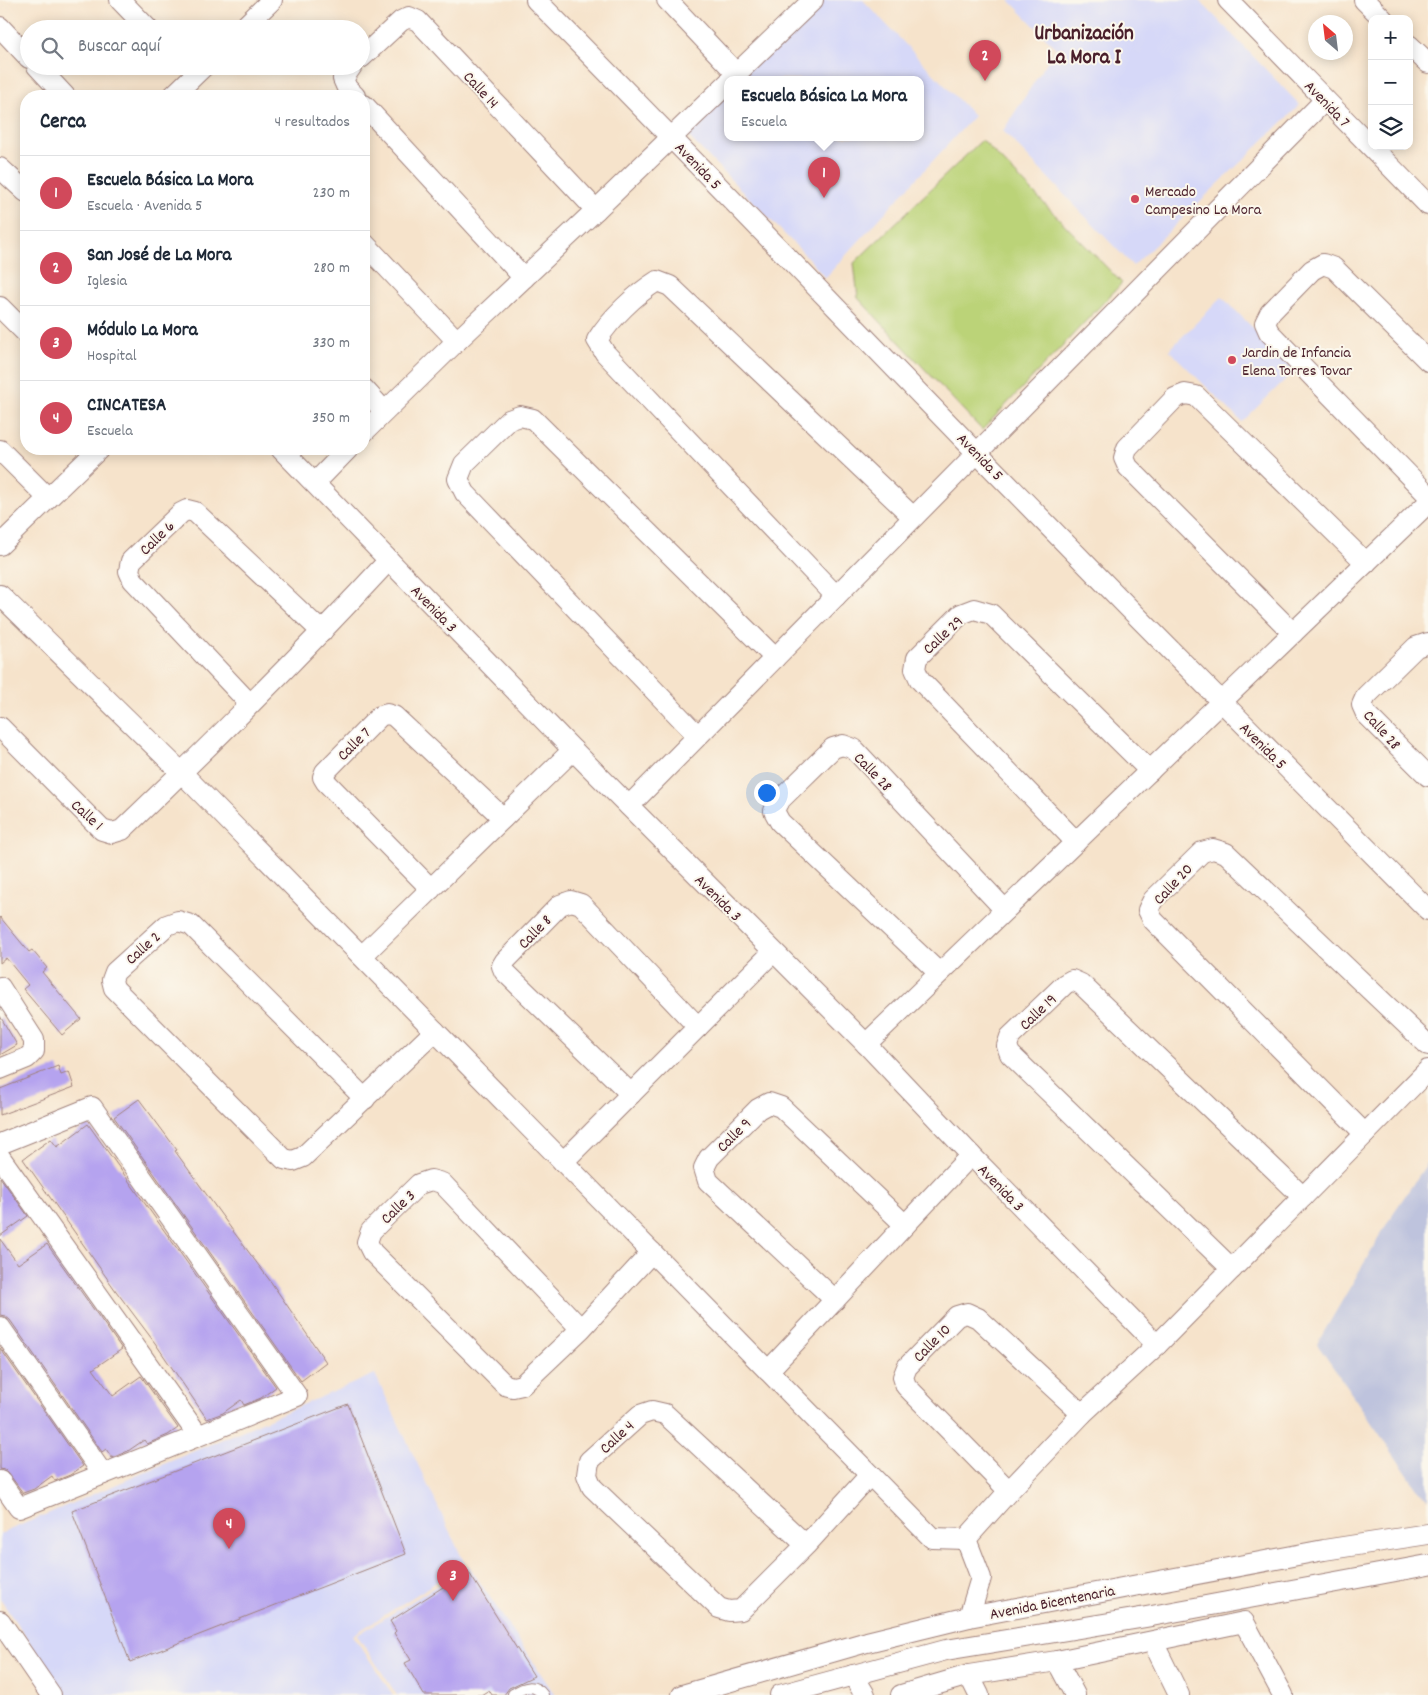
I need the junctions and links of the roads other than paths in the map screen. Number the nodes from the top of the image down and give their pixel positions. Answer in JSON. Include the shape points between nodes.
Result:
{"nodes":[{"id":1,"x":120,"y":0,"type":"edge"},
{"id":2,"x":536,"y":0,"type":"edge"},
{"id":3,"x":667,"y":0,"type":"edge"},
{"id":4,"x":813,"y":0,"type":"edge"},
{"id":5,"x":1228,"y":0,"type":"edge"},
{"id":6,"x":1364,"y":0,"type":"edge"},
{"id":7,"x":262,"y":3,"type":"edge"},
{"id":8,"x":1379,"y":15,"type":"edge"},
{"id":9,"x":139,"y":20,"type":"edge"},
{"id":10,"x":249,"y":20,"type":"edge"},
{"id":11,"x":0,"y":27,"type":"edge"},
{"id":12,"x":20,"y":48,"type":"edge"},
{"id":13,"x":1413,"y":49,"type":"edge"},
{"id":14,"x":370,"y":50,"type":"edge"},
{"id":15,"x":1428,"y":63,"type":"edge"},
{"id":16,"x":45,"y":75,"type":"edge"},
{"id":17,"x":189,"y":75,"type":"edge"},
{"id":18,"x":346,"y":75,"type":"edge"},
{"id":19,"x":730,"y":76,"type":"edge"},
{"id":20,"x":735,"y":76,"type":"edge"},
{"id":21,"x":724,"y":87,"type":"edge"},
{"id":22,"x":59,"y":90,"type":"edge"},
{"id":23,"x":178,"y":90,"type":"edge"},
{"id":24,"x":349,"y":90,"type":"edge"},
{"id":25,"x":1325,"y":100,"type":"junction"},
{"id":26,"x":370,"y":111,"type":"edge"},
{"id":27,"x":672,"y":137,"type":"junction"},
{"id":28,"x":0,"y":168,"type":"edge"},
{"id":29,"x":20,"y":186,"type":"edge"},
{"id":30,"x":1426,"y":198,"type":"edge"},
{"id":31,"x":596,"y":210,"type":"junction"},
{"id":32,"x":370,"y":249,"type":"edge"},
{"id":33,"x":524,"y":278,"type":"junction"},
{"id":34,"x":0,"y":307,"type":"edge"},
{"id":35,"x":20,"y":327,"type":"edge"},
{"id":36,"x":457,"y":341,"type":"junction"},
{"id":37,"x":1428,"y":361,"type":"edge"},
{"id":38,"x":370,"y":396,"type":"edge"},
{"id":39,"x":384,"y":411,"type":"junction"},
{"id":40,"x":370,"y":426,"type":"edge"},
{"id":41,"x":0,"y":450,"type":"edge"},
{"id":42,"x":977,"y":453,"type":"junction"},
{"id":43,"x":93,"y":455,"type":"edge"},
{"id":44,"x":287,"y":455,"type":"edge"},
{"id":45,"x":342,"y":455,"type":"edge"},
{"id":46,"x":315,"y":483,"type":"junction"},
{"id":47,"x":1428,"y":495,"type":"edge"},
{"id":48,"x":48,"y":498,"type":"junction"},
{"id":49,"x":1428,"y":503,"type":"edge"},
{"id":50,"x":913,"y":517,"type":"junction"},
{"id":51,"x":0,"y":544,"type":"edge"},
{"id":52,"x":389,"y":560,"type":"junction"},
{"id":53,"x":1366,"y":563,"type":"junction"},
{"id":54,"x":0,"y":595,"type":"edge"},
{"id":55,"x":836,"y":596,"type":"junction"},
{"id":56,"x":322,"y":632,"type":"junction"},
{"id":57,"x":1293,"y":633,"type":"junction"},
{"id":58,"x":1428,"y":643,"type":"edge"},
{"id":59,"x":774,"y":658,"type":"junction"},
{"id":60,"x":1221,"y":702,"type":"junction"},
{"id":61,"x":250,"y":704,"type":"junction"},
{"id":62,"x":0,"y":727,"type":"edge"},
{"id":63,"x":698,"y":736,"type":"junction"},
{"id":64,"x":573,"y":750,"type":"junction"},
{"id":65,"x":1150,"y":771,"type":"junction"},
{"id":66,"x":182,"y":773,"type":"junction"},
{"id":67,"x":1428,"y":776,"type":"edge"},
{"id":68,"x":629,"y":806,"type":"junction"},
{"id":69,"x":503,"y":818,"type":"junction"},
{"id":70,"x":1076,"y":842,"type":"junction"},
{"id":71,"x":430,"y":889,"type":"junction"},
{"id":72,"x":1005,"y":910,"type":"junction"},
{"id":73,"x":1428,"y":910,"type":"edge"},
{"id":74,"x":773,"y":952,"type":"junction"},
{"id":75,"x":362,"y":956,"type":"junction"},
{"id":76,"x":939,"y":973,"type":"junction"},
{"id":77,"x":0,"y":987,"type":"edge"},
{"id":78,"x":698,"y":1027,"type":"junction"},
{"id":79,"x":435,"y":1031,"type":"junction"},
{"id":80,"x":866,"y":1044,"type":"junction"},
{"id":81,"x":1428,"y":1045,"type":"edge"},
{"id":82,"x":0,"y":1069,"type":"edge"},
{"id":83,"x":1428,"y":1070,"type":"edge"},
{"id":84,"x":631,"y":1094,"type":"junction"},
{"id":85,"x":365,"y":1099,"type":"junction"},
{"id":86,"x":1365,"y":1134,"type":"junction"},
{"id":87,"x":0,"y":1144,"type":"edge"},
{"id":88,"x":971,"y":1155,"type":"junction"},
{"id":89,"x":0,"y":1157,"type":"edge"},
{"id":90,"x":563,"y":1162,"type":"junction"},
{"id":91,"x":1303,"y":1198,"type":"junction"},
{"id":92,"x":905,"y":1225,"type":"junction"},
{"id":93,"x":652,"y":1252,"type":"junction"},
{"id":94,"x":1232,"y":1268,"type":"junction"},
{"id":95,"x":835,"y":1300,"type":"junction"},
{"id":96,"x":0,"y":1327,"type":"edge"},
{"id":97,"x":581,"y":1329,"type":"junction"},
{"id":98,"x":1157,"y":1345,"type":"junction"},
{"id":99,"x":768,"y":1371,"type":"junction"},
{"id":100,"x":1082,"y":1414,"type":"junction"},
{"id":101,"x":198,"y":1435,"type":"junction"},
{"id":102,"x":103,"y":1474,"type":"junction"},
{"id":103,"x":870,"y":1475,"type":"junction"},
{"id":104,"x":0,"y":1481,"type":"edge"},
{"id":105,"x":1010,"y":1491,"type":"junction"},
{"id":106,"x":1428,"y":1534,"type":"edge"},
{"id":107,"x":966,"y":1539,"type":"junction"},
{"id":108,"x":806,"y":1545,"type":"junction"},
{"id":109,"x":1428,"y":1565,"type":"edge"},
{"id":110,"x":1230,"y":1601,"type":"junction"},
{"id":111,"x":968,"y":1618,"type":"junction"},
{"id":112,"x":0,"y":1621,"type":"edge"},
{"id":113,"x":1244,"y":1622,"type":"junction"},
{"id":114,"x":1153,"y":1642,"type":"junction"},
{"id":115,"x":1057,"y":1661,"type":"junction"},
{"id":116,"x":853,"y":1675,"type":"junction"},
{"id":117,"x":968,"y":1675,"type":"junction"},
{"id":118,"x":512,"y":1694,"type":"edge"},
{"id":119,"x":51,"y":1695,"type":"edge"},
{"id":120,"x":543,"y":1695,"type":"edge"},
{"id":121,"x":682,"y":1695,"type":"edge"},
{"id":122,"x":780,"y":1695,"type":"edge"},
{"id":123,"x":865,"y":1695,"type":"edge"},
{"id":124,"x":901,"y":1695,"type":"edge"},
{"id":125,"x":979,"y":1695,"type":"edge"},
{"id":126,"x":1075,"y":1695,"type":"edge"},
{"id":127,"x":1179,"y":1695,"type":"edge"},
{"id":128,"x":1283,"y":1695,"type":"edge"}],
"edges":[{"from":1,"to":9,"type":"street"},
{"from":2,"to":27,"type":"street","name":"Avenida 5"},
{"from":3,"to":19,"type":"street"},
{"from":4,"to":20,"type":"street"},
{"from":5,"to":25,"type":"street","name":"Avenida 7"},
{"from":6,"to":8,"type":"street"},
{"from":7,"to":10,"type":"street"},
{"from":11,"to":12,"type":"street"},
{"from":13,"to":15,"type":"street"},
{"from":14,"to":31,"type":"street","name":"Calle 14","via":[[401,21],[409,17],[418,21]]},
{"from":16,"to":22,"type":"street"},
{"from":17,"to":23,"type":"street"},
{"from":18,"to":24,"type":"street","via":[[343,79]]},
{"from":21,"to":27,"type":"street"},
{"from":25,"to":30,"type":"street","name":"Avenida 7"},
{"from":25,"to":42,"type":"street"},
{"from":26,"to":33,"type":"street"},
{"from":27,"to":31,"type":"street"},
{"from":27,"to":42,"type":"street","name":"Avenida 5"},
{"from":28,"to":29,"type":"street"},
{"from":31,"to":33,"type":"street"},
{"from":32,"to":36,"type":"street"},
{"from":33,"to":36,"type":"street"},
{"from":34,"to":35,"type":"street"},
{"from":36,"to":39,"type":"street"},
{"from":37,"to":47,"type":"street","via":[[1334,268],[1323,264],[1312,270],[1270,313],[1265,323],[1269,332]]},
{"from":38,"to":39,"type":"street"},
{"from":39,"to":40,"type":"street"},
{"from":41,"to":48,"type":"street"},
{"from":42,"to":50,"type":"street"},
{"from":42,"to":60,"type":"street","name":"Avenida 5"},
{"from":43,"to":48,"type":"street"},
{"from":44,"to":46,"type":"street","name":"Avenida 3"},
{"from":45,"to":46,"type":"street"},
{"from":46,"to":52,"type":"street","name":"Avenida 3"},
{"from":48,"to":51,"type":"street"},
{"from":49,"to":53,"type":"street"},
{"from":50,"to":55,"type":"street"},
{"from":50,"to":55,"type":"street","via":[[670,286],[657,281],[605,327],[597,340],[605,353]]},
{"from":52,"to":56,"type":"street","name":"Calle 1"},
{"from":52,"to":64,"type":"street","name":"Avenida 3"},
{"from":53,"to":57,"type":"street"},
{"from":53,"to":57,"type":"street","via":[[1196,396],[1185,394],[1175,398],[1127,448],[1124,458],[1128,467]]},
{"from":54,"to":66,"type":"street"},
{"from":55,"to":59,"type":"street"},
{"from":56,"to":61,"type":"street","name":"Calle 1"},
{"from":56,"to":61,"type":"street","name":"Calle 6","via":[[195,512],[187,510],[181,513],[131,561],[129,571],[133,580]]},
{"from":57,"to":60,"type":"street"},
{"from":58,"to":67,"type":"street","name":"Calle 28","via":[[1416,647],[1366,696],[1362,705],[1366,714]]},
{"from":59,"to":63,"type":"street"},
{"from":59,"to":63,"type":"street","via":[[532,419],[520,416],[510,420],[464,464],[458,480],[465,493]]},
{"from":60,"to":65,"type":"street"},
{"from":60,"to":73,"type":"street","name":"Avenida 5"},
{"from":61,"to":66,"type":"street","name":"Calle 1"},
{"from":62,"to":66,"type":"street","name":"Calle 1","via":[[102,830],[112,833],[122,830]]},
{"from":63,"to":68,"type":"street"},
{"from":64,"to":68,"type":"street","name":"Avenida 3"},
{"from":64,"to":69,"type":"street"},
{"from":65,"to":70,"type":"street"},
{"from":65,"to":70,"type":"street","name":"Calle 29","via":[[991,614],[974,609],[961,614],[917,658],[915,669],[920,680]]},
{"from":66,"to":75,"type":"street"},
{"from":68,"to":74,"type":"street","name":"Avenida 3"},
{"from":69,"to":71,"type":"street"},
{"from":69,"to":71,"type":"street","name":"Calle 7","via":[[394,716],[380,716],[323,777]]},
{"from":70,"to":72,"type":"street"},
{"from":71,"to":75,"type":"street"},
{"from":72,"to":76,"type":"street"},
{"from":72,"to":76,"type":"street","name":"Calle 28","via":[[854,749],[843,745],[833,748],[778,802],[774,811],[780,822]]},
{"from":74,"to":78,"type":"street"},
{"from":74,"to":80,"type":"street","name":"Avenida 3"},
{"from":75,"to":79,"type":"street"},
{"from":76,"to":80,"type":"street"},
{"from":77,"to":82,"type":"street","via":[[34,1040],[34,1050],[28,1058]]},
{"from":78,"to":84,"type":"street"},
{"from":78,"to":84,"type":"street","name":"Calle 8","via":[[581,904],[570,901],[560,905],[502,966]]},
{"from":79,"to":85,"type":"street"},
{"from":79,"to":90,"type":"street"},
{"from":80,"to":88,"type":"street","name":"Avenida 3"},
{"from":81,"to":86,"type":"street","name":"Calle 20","via":[[1226,853],[1213,849],[1202,852],[1152,900],[1148,910],[1153,920]]},
{"from":83,"to":86,"type":"street"},
{"from":84,"to":90,"type":"street"},
{"from":85,"to":85,"type":"street","name":"Calle 2","via":[[303,1157],[294,1161],[284,1159],[114,988],[115,972],[167,925],[178,921],[191,924]]},
{"from":86,"to":91,"type":"street"},
{"from":87,"to":101,"type":"street","via":[[92,1107],[297,1396]]},
{"from":88,"to":92,"type":"street"},
{"from":88,"to":98,"type":"street","name":"Avenida 3"},
{"from":89,"to":101,"type":"street"},
{"from":90,"to":93,"type":"street"},
{"from":91,"to":94,"type":"street"},
{"from":91,"to":94,"type":"street","name":"Calle 19","via":[[1081,984],[1072,980],[1066,984],[1010,1037],[1007,1046],[1010,1054]]},
{"from":92,"to":95,"type":"street"},
{"from":92,"to":95,"type":"street","name":"Calle 9","via":[[781,1107],[769,1104],[758,1109],[709,1158],[704,1168],[708,1181]]},
{"from":93,"to":97,"type":"street"},
{"from":93,"to":99,"type":"street"},
{"from":94,"to":98,"type":"street"},
{"from":95,"to":99,"type":"street"},
{"from":96,"to":102,"type":"street"},
{"from":97,"to":97,"type":"street","name":"Calle 3","via":[[522,1385],[505,1385],[372,1252],[367,1242],[371,1232],[420,1184],[431,1180],[442,1183]]},
{"from":98,"to":100,"type":"street"},
{"from":99,"to":103,"type":"street"},
{"from":100,"to":105,"type":"street"},
{"from":100,"to":105,"type":"street","name":"Calle 10","via":[[978,1318],[967,1313],[957,1316],[907,1367],[903,1377],[906,1386]]},
{"from":101,"to":102,"type":"street"},
{"from":102,"to":104,"type":"street","via":[[19,1508]]},
{"from":103,"to":107,"type":"street","via":[[932,1538]]},
{"from":103,"to":108,"type":"street"},
{"from":105,"to":107,"type":"street"},
{"from":106,"to":111,"type":"street","name":"Avenida Bicentenaria","via":[[1314,1552]]},
{"from":107,"to":111,"type":"street","via":[[981,1578]]},
{"from":108,"to":108,"type":"street","name":"Calle 4","via":[[741,1610],[719,1608],[592,1487],[586,1475],[589,1462],[640,1415],[652,1411],[664,1414]]},
{"from":109,"to":110,"type":"street","name":"Avenida Bicentenaria"},
{"from":110,"to":113,"type":"street"},
{"from":110,"to":116,"type":"street","name":"Avenida Bicentenaria","via":[[946,1650]]},
{"from":111,"to":121,"type":"street","name":"Avenida Bicentenaria","via":[[867,1642]]},
{"from":112,"to":119,"type":"street"},
{"from":113,"to":114,"type":"street"},
{"from":113,"to":128,"type":"street"},
{"from":114,"to":115,"type":"street"},
{"from":114,"to":127,"type":"street"},
{"from":115,"to":117,"type":"street"},
{"from":115,"to":126,"type":"street"},
{"from":116,"to":122,"type":"street","name":"Avenida Bicentenaria"},
{"from":116,"to":123,"type":"street"},
{"from":117,"to":124,"type":"street"},
{"from":117,"to":125,"type":"street"},
{"from":118,"to":120,"type":"lane","via":[[530,1686]]}]}
